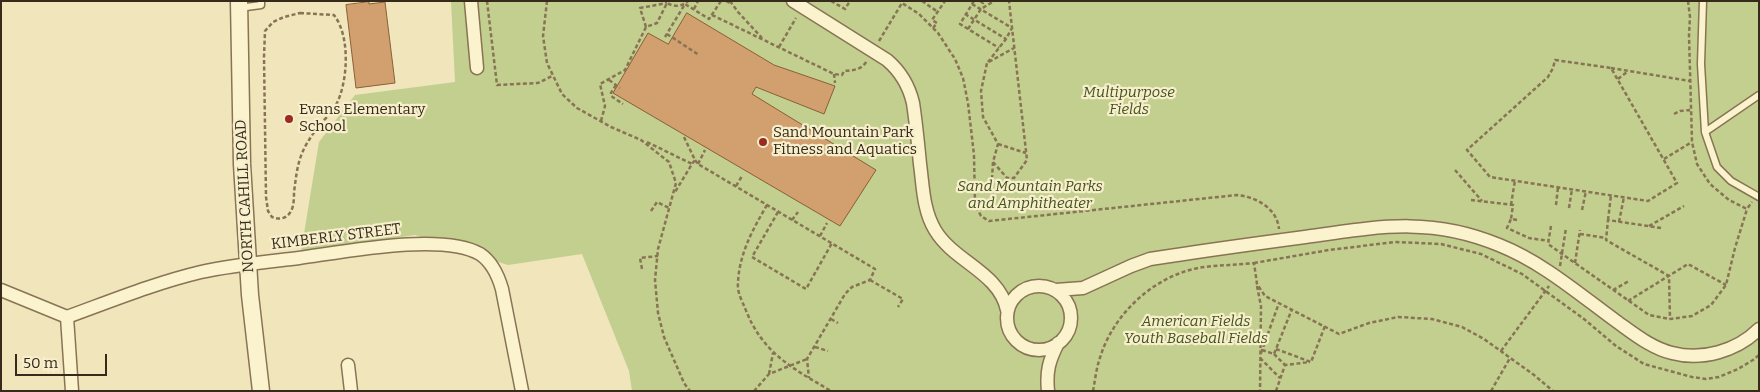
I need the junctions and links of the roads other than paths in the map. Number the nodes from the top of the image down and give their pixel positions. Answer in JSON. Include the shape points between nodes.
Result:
{"nodes":[{"id":1,"x":261,"y":1,"type":"edge"},
{"id":2,"x":471,"y":1,"type":"edge"},
{"id":3,"x":1703,"y":1,"type":"edge"},
{"id":4,"x":798,"y":4,"type":"edge"},
{"id":5,"x":239,"y":5,"type":"edge"},
{"id":6,"x":477,"y":68,"type":"dead end"},
{"id":7,"x":1759,"y":95,"type":"edge"},
{"id":8,"x":1705,"y":132,"type":"junction"},
{"id":9,"x":1759,"y":197,"type":"edge"},
{"id":10,"x":248,"y":265,"type":"junction"},
{"id":11,"x":993,"y":282,"type":"junction"},
{"id":12,"x":1089,"y":286,"type":"junction"},
{"id":13,"x":1025,"y":288,"type":"junction"},
{"id":14,"x":1,"y":290,"type":"edge"},
{"id":15,"x":1056,"y":290,"type":"junction"},
{"id":16,"x":1008,"y":310,"type":"junction"},
{"id":17,"x":1072,"y":313,"type":"junction"},
{"id":18,"x":67,"y":317,"type":"junction"},
{"id":19,"x":1759,"y":329,"type":"edge"},
{"id":20,"x":1058,"y":344,"type":"junction"},
{"id":21,"x":1028,"y":348,"type":"junction"},
{"id":22,"x":348,"y":365,"type":"dead end"},
{"id":23,"x":1046,"y":375,"type":"junction"},
{"id":24,"x":72,"y":391,"type":"edge"},
{"id":25,"x":262,"y":391,"type":"edge"},
{"id":26,"x":351,"y":391,"type":"edge"},
{"id":27,"x":522,"y":391,"type":"edge"},
{"id":28,"x":1048,"y":391,"type":"edge"}],
"edges":[{"from":1,"to":5,"type":"lane","via":[[261,5]]},
{"from":2,"to":6,"type":"street"},
{"from":3,"to":8,"type":"lane","via":[[1701,64]]},
{"from":4,"to":11,"type":"street","via":[[894,66],[911,94],[924,199],[930,220],[942,240]]},
{"from":5,"to":10,"type":"street","name":"NORTH CAHILL ROAD","via":[[242,164]]},
{"from":7,"to":8,"type":"lane"},
{"from":8,"to":9,"type":"lane","via":[[1717,166],[1731,181]]},
{"from":10,"to":18,"type":"street","name":"KIMBERLY STREET","via":[[201,272]]},
{"from":10,"to":25,"type":"street","name":"NORTH CAHILL ROAD"},
{"from":10,"to":27,"type":"street","name":"KIMBERLY STREET","via":[[410,244],[465,249],[480,254],[490,263],[502,288]]},
{"from":11,"to":13,"type":"street"},
{"from":11,"to":16,"type":"street","via":[[1001,291]]},
{"from":12,"to":15,"type":"street"},
{"from":12,"to":17,"type":"street"},
{"from":12,"to":19,"type":"street","via":[[1150,259],[1381,226],[1419,226],[1473,236],[1518,253],[1644,340],[1670,353],[1694,356],[1720,352],[1744,342]]},
{"from":13,"to":15,"type":"street","via":[[1043,285]]},
{"from":13,"to":16,"type":"street","via":[[1014,297]]},
{"from":14,"to":18,"type":"street"},
{"from":15,"to":17,"type":"street","via":[[1062,294]]},
{"from":16,"to":21,"type":"street","via":[[1008,329],[1022,346]]},
{"from":17,"to":20,"type":"street","via":[[1068,333]]},
{"from":18,"to":24,"type":"street"},
{"from":20,"to":21,"type":"street","via":[[1043,350]]},
{"from":20,"to":23,"type":"street"},
{"from":21,"to":23,"type":"street"},
{"from":22,"to":26,"type":"street"},
{"from":23,"to":28,"type":"street"}]}
